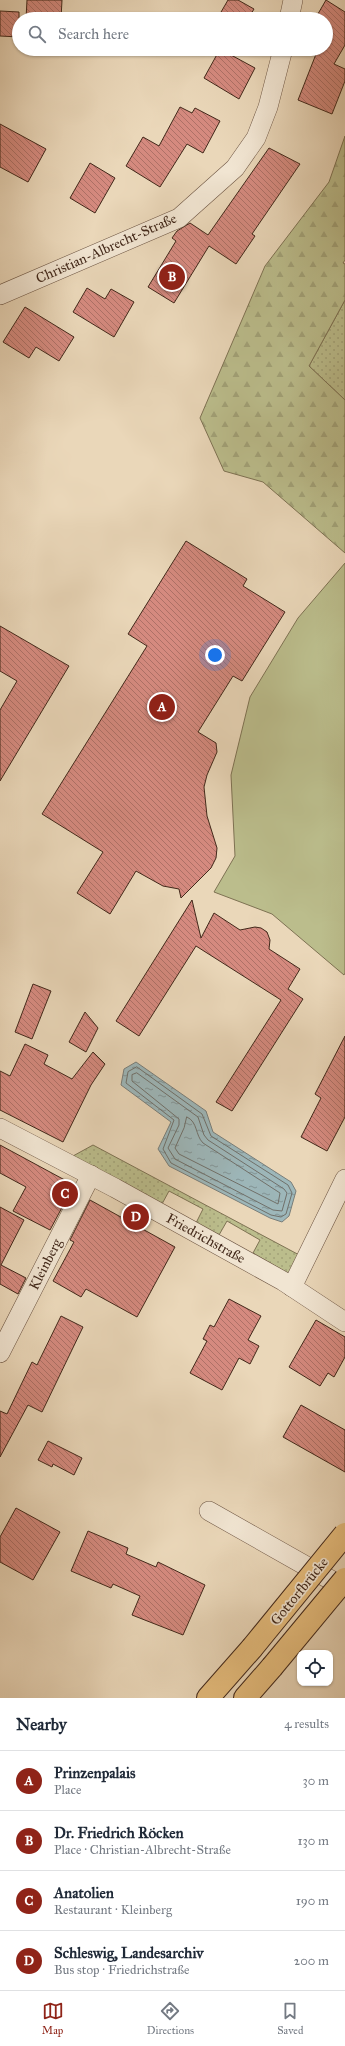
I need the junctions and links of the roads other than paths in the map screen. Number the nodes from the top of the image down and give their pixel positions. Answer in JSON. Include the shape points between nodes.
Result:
{"nodes":[{"id":1,"x":293,"y":0,"type":"edge"},
{"id":2,"x":290,"y":12,"type":"edge"},
{"id":3,"x":281,"y":56,"type":"edge"},
{"id":4,"x":0,"y":295,"type":"edge"},
{"id":5,"x":0,"y":1128,"type":"edge"},
{"id":6,"x":91,"y":1175,"type":"junction"},
{"id":7,"x":345,"y":1179,"type":"edge"},
{"id":8,"x":292,"y":1287,"type":"junction"},
{"id":9,"x":345,"y":1322,"type":"edge"},
{"id":10,"x":0,"y":1353,"type":"edge"},
{"id":11,"x":209,"y":1511,"type":"dead end"},
{"id":12,"x":345,"y":1534,"type":"edge"},
{"id":13,"x":345,"y":1579,"type":"edge"},
{"id":14,"x":345,"y":1588,"type":"edge"},
{"id":15,"x":208,"y":1698,"type":"edge"},
{"id":16,"x":245,"y":1698,"type":"edge"}],
"edges":[{"from":1,"to":2,"type":"street"},
{"from":3,"to":4,"type":"street","name":"Christian-Albrecht-Straße","via":[[268,108],[256,138],[235,168],[179,218]]},
{"from":5,"to":6,"type":"street","name":"Friedrichstraße"},
{"from":6,"to":8,"type":"street","name":"Friedrichstraße"},
{"from":6,"to":10,"type":"street","name":"Kleinberg"},
{"from":7,"to":8,"type":"street"},
{"from":8,"to":9,"type":"street","name":"Friedrichstraße"},
{"from":11,"to":14,"type":"street"},
{"from":12,"to":15,"type":"highway","name":"Gottorfbrücke","bridge":true},
{"from":13,"to":16,"type":"highway","name":"Gottorfbrücke","bridge":true}]}
